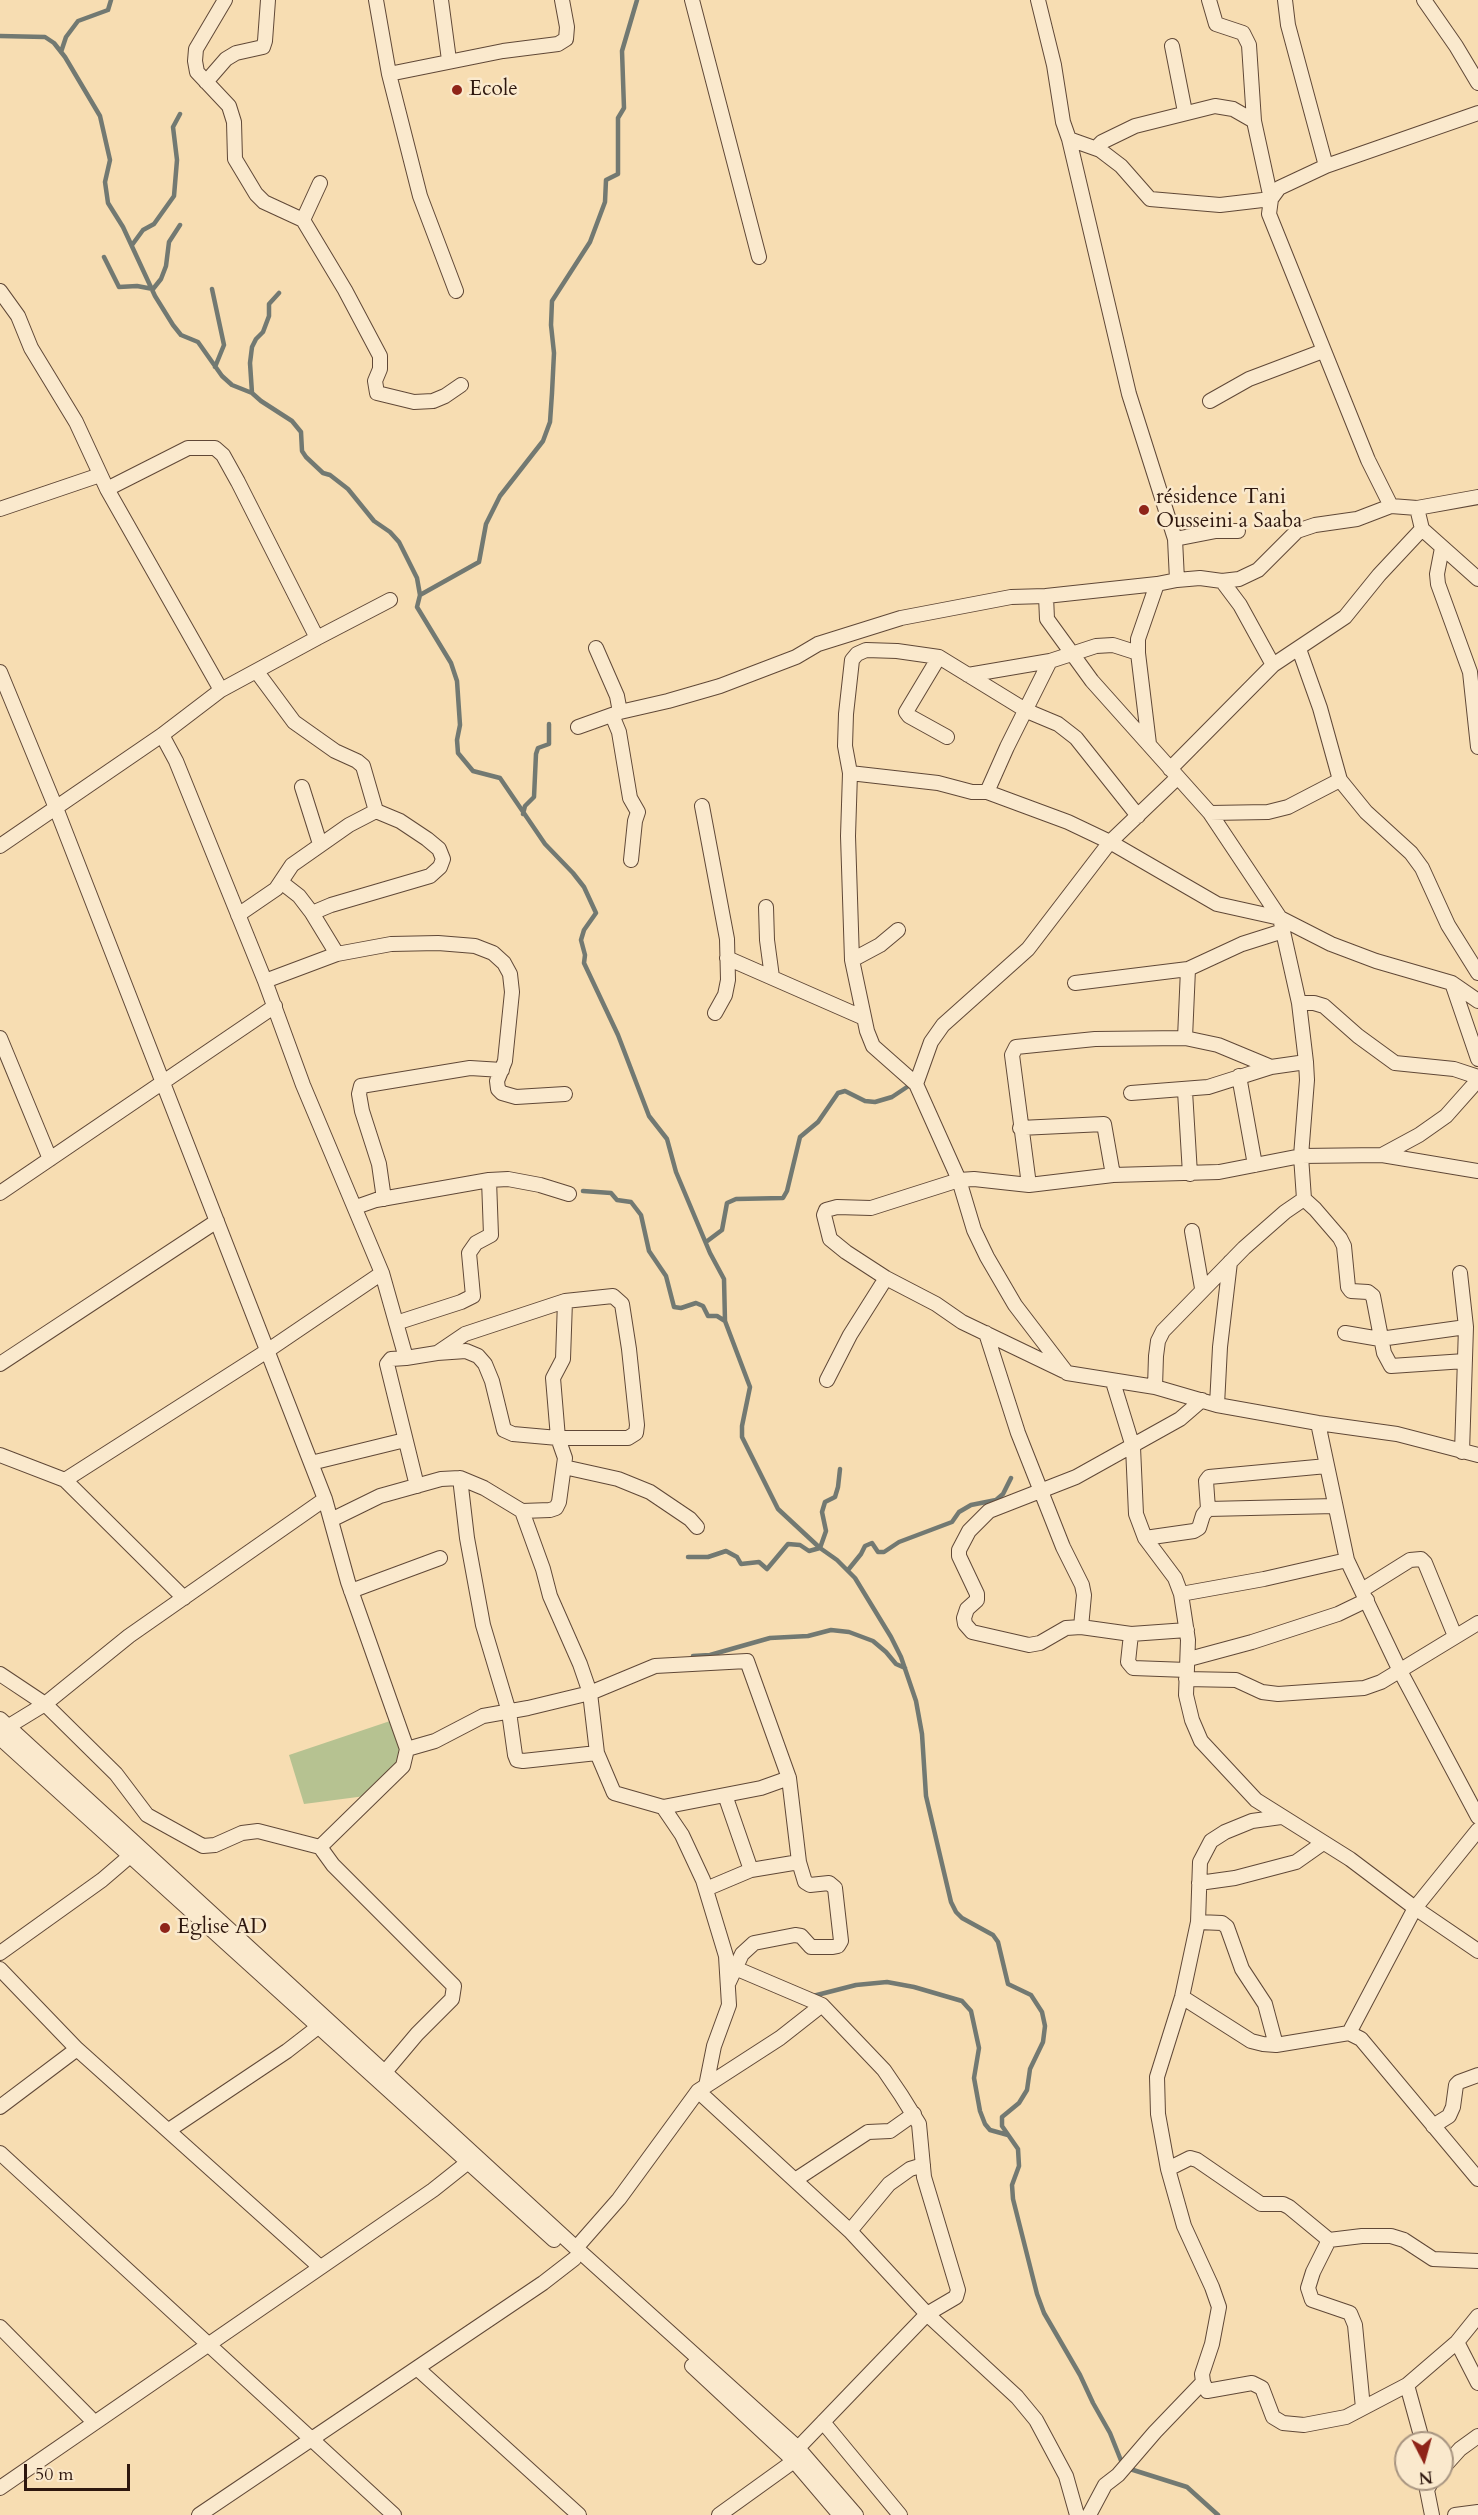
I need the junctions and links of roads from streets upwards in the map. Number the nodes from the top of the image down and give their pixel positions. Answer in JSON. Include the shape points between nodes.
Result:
{"nodes":[{"id":1,"x":225,"y":0,"type":"edge"},
{"id":2,"x":268,"y":0,"type":"edge"},
{"id":3,"x":375,"y":0,"type":"edge"},
{"id":4,"x":441,"y":0,"type":"edge"},
{"id":5,"x":562,"y":0,"type":"edge"},
{"id":6,"x":692,"y":0,"type":"edge"},
{"id":7,"x":1038,"y":0,"type":"edge"},
{"id":8,"x":1209,"y":0,"type":"edge"},
{"id":9,"x":1285,"y":0,"type":"edge"},
{"id":10,"x":1424,"y":0,"type":"edge"},
{"id":11,"x":1172,"y":46,"type":"dead end"},
{"id":12,"x":449,"y":60,"type":"junction"},
{"id":13,"x":389,"y":74,"type":"junction"},
{"id":14,"x":206,"y":82,"type":"junction"},
{"id":15,"x":1478,"y":83,"type":"edge"},
{"id":16,"x":1185,"y":112,"type":"junction"},
{"id":17,"x":1478,"y":113,"type":"edge"},
{"id":18,"x":1254,"y":121,"type":"junction"},
{"id":19,"x":1069,"y":139,"type":"junction"},
{"id":20,"x":1100,"y":150,"type":"junction"},
{"id":21,"x":1326,"y":166,"type":"junction"},
{"id":22,"x":320,"y":183,"type":"dead end"},
{"id":23,"x":1271,"y":199,"type":"junction"},
{"id":24,"x":303,"y":220,"type":"junction"},
{"id":25,"x":759,"y":257,"type":"dead end"},
{"id":26,"x":0,"y":291,"type":"edge"},
{"id":27,"x":456,"y":291,"type":"dead end"},
{"id":28,"x":1323,"y":351,"type":"junction"},
{"id":29,"x":461,"y":385,"type":"dead end"},
{"id":30,"x":1210,"y":401,"type":"dead end"},
{"id":31,"x":100,"y":475,"type":"junction"},
{"id":32,"x":107,"y":489,"type":"junction"},
{"id":33,"x":1478,"y":497,"type":"edge"},
{"id":34,"x":1391,"y":506,"type":"junction"},
{"id":35,"x":1417,"y":508,"type":"junction"},
{"id":36,"x":0,"y":509,"type":"edge"},
{"id":37,"x":1422,"y":529,"type":"junction"},
{"id":38,"x":1238,"y":531,"type":"dead end"},
{"id":39,"x":1175,"y":539,"type":"junction"},
{"id":40,"x":1442,"y":548,"type":"junction"},
{"id":41,"x":1478,"y":579,"type":"edge"},
{"id":42,"x":1177,"y":580,"type":"junction"},
{"id":43,"x":1222,"y":581,"type":"junction"},
{"id":44,"x":1157,"y":584,"type":"junction"},
{"id":45,"x":1046,"y":596,"type":"junction"},
{"id":46,"x":390,"y":600,"type":"dead end"},
{"id":47,"x":316,"y":638,"type":"junction"},
{"id":48,"x":596,"y":648,"type":"dead end"},
{"id":49,"x":1299,"y":649,"type":"junction"},
{"id":50,"x":1138,"y":653,"type":"junction"},
{"id":51,"x":1072,"y":654,"type":"junction"},
{"id":52,"x":939,"y":657,"type":"junction"},
{"id":53,"x":1050,"y":661,"type":"junction"},
{"id":54,"x":1273,"y":665,"type":"junction"},
{"id":55,"x":0,"y":672,"type":"edge"},
{"id":56,"x":257,"y":672,"type":"junction"},
{"id":57,"x":968,"y":675,"type":"junction"},
{"id":58,"x":1474,"y":677,"type":"edge"},
{"id":59,"x":221,"y":690,"type":"junction"},
{"id":60,"x":1027,"y":711,"type":"junction"},
{"id":61,"x":616,"y":713,"type":"junction"},
{"id":62,"x":578,"y":728,"type":"dead end"},
{"id":63,"x":162,"y":735,"type":"junction"},
{"id":64,"x":947,"y":737,"type":"dead end"},
{"id":65,"x":1149,"y":744,"type":"junction"},
{"id":66,"x":1478,"y":747,"type":"edge"},
{"id":67,"x":850,"y":773,"type":"junction"},
{"id":68,"x":1174,"y":774,"type":"junction"},
{"id":69,"x":1340,"y":780,"type":"junction"},
{"id":70,"x":302,"y":787,"type":"dead end"},
{"id":71,"x":987,"y":792,"type":"junction"},
{"id":72,"x":702,"y":806,"type":"dead end"},
{"id":73,"x":56,"y":808,"type":"junction"},
{"id":74,"x":376,"y":811,"type":"junction"},
{"id":75,"x":1210,"y":813,"type":"junction"},
{"id":76,"x":1138,"y":816,"type":"junction"},
{"id":77,"x":1110,"y":842,"type":"junction"},
{"id":78,"x":320,"y":844,"type":"junction"},
{"id":79,"x":0,"y":846,"type":"edge"},
{"id":80,"x":631,"y":860,"type":"dead end"},
{"id":81,"x":281,"y":882,"type":"junction"},
{"id":82,"x":766,"y":907,"type":"dead end"},
{"id":83,"x":312,"y":913,"type":"junction"},
{"id":84,"x":238,"y":915,"type":"junction"},
{"id":85,"x":1281,"y":924,"type":"junction"},
{"id":86,"x":898,"y":930,"type":"dead end"},
{"id":87,"x":337,"y":954,"type":"junction"},
{"id":88,"x":727,"y":958,"type":"junction"},
{"id":89,"x":852,"y":960,"type":"junction"},
{"id":90,"x":1188,"y":969,"type":"junction"},
{"id":91,"x":1478,"y":973,"type":"edge"},
{"id":92,"x":772,"y":977,"type":"junction"},
{"id":93,"x":266,"y":981,"type":"junction"},
{"id":94,"x":1075,"y":983,"type":"dead end"},
{"id":95,"x":1452,"y":983,"type":"junction"},
{"id":96,"x":1478,"y":1001,"type":"edge"},
{"id":97,"x":1299,"y":1003,"type":"junction"},
{"id":98,"x":275,"y":1006,"type":"junction"},
{"id":99,"x":715,"y":1013,"type":"dead end"},
{"id":100,"x":864,"y":1018,"type":"junction"},
{"id":101,"x":0,"y":1038,"type":"edge"},
{"id":102,"x":1185,"y":1038,"type":"junction"},
{"id":103,"x":1478,"y":1059,"type":"edge"},
{"id":104,"x":1306,"y":1062,"type":"junction"},
{"id":105,"x":1271,"y":1067,"type":"junction"},
{"id":106,"x":502,"y":1070,"type":"junction"},
{"id":107,"x":1239,"y":1076,"type":"junction"},
{"id":108,"x":1478,"y":1078,"type":"edge"},
{"id":109,"x":163,"y":1082,"type":"junction"},
{"id":110,"x":916,"y":1084,"type":"junction"},
{"id":111,"x":1185,"y":1090,"type":"junction"},
{"id":112,"x":1131,"y":1093,"type":"dead end"},
{"id":113,"x":565,"y":1094,"type":"dead end"},
{"id":114,"x":1020,"y":1128,"type":"junction"},
{"id":115,"x":1382,"y":1155,"type":"junction"},
{"id":116,"x":1301,"y":1156,"type":"junction"},
{"id":117,"x":51,"y":1159,"type":"junction"},
{"id":118,"x":1255,"y":1166,"type":"junction"},
{"id":119,"x":1478,"y":1171,"type":"edge"},
{"id":120,"x":1190,"y":1174,"type":"junction"},
{"id":121,"x":1113,"y":1175,"type":"junction"},
{"id":122,"x":489,"y":1180,"type":"junction"},
{"id":123,"x":959,"y":1180,"type":"junction"},
{"id":124,"x":1029,"y":1185,"type":"junction"},
{"id":125,"x":0,"y":1193,"type":"edge"},
{"id":126,"x":569,"y":1194,"type":"dead end"},
{"id":127,"x":384,"y":1199,"type":"junction"},
{"id":128,"x":1304,"y":1199,"type":"junction"},
{"id":129,"x":356,"y":1207,"type":"junction"},
{"id":130,"x":217,"y":1221,"type":"junction"},
{"id":131,"x":1192,"y":1231,"type":"dead end"},
{"id":132,"x":1230,"y":1262,"type":"junction"},
{"id":133,"x":382,"y":1273,"type":"junction"},
{"id":134,"x":1460,"y":1274,"type":"dead end"},
{"id":135,"x":886,"y":1278,"type":"junction"},
{"id":136,"x":1202,"y":1288,"type":"junction"},
{"id":137,"x":566,"y":1301,"type":"junction"},
{"id":138,"x":396,"y":1323,"type":"junction"},
{"id":139,"x":1466,"y":1328,"type":"junction"},
{"id":140,"x":986,"y":1333,"type":"junction"},
{"id":141,"x":1345,"y":1333,"type":"dead end"},
{"id":142,"x":1380,"y":1339,"type":"junction"},
{"id":143,"x":267,"y":1351,"type":"junction"},
{"id":144,"x":437,"y":1353,"type":"junction"},
{"id":145,"x":406,"y":1358,"type":"junction"},
{"id":146,"x":1465,"y":1361,"type":"junction"},
{"id":147,"x":0,"y":1364,"type":"edge"},
{"id":148,"x":1067,"y":1373,"type":"junction"},
{"id":149,"x":827,"y":1380,"type":"dead end"},
{"id":150,"x":1113,"y":1382,"type":"junction"},
{"id":151,"x":1155,"y":1387,"type":"junction"},
{"id":152,"x":1202,"y":1400,"type":"junction"},
{"id":153,"x":1217,"y":1405,"type":"junction"},
{"id":154,"x":1318,"y":1424,"type":"junction"},
{"id":155,"x":558,"y":1438,"type":"junction"},
{"id":156,"x":405,"y":1440,"type":"junction"},
{"id":157,"x":1133,"y":1446,"type":"junction"},
{"id":158,"x":1462,"y":1452,"type":"junction"},
{"id":159,"x":0,"y":1455,"type":"edge"},
{"id":160,"x":1478,"y":1455,"type":"edge"},
{"id":161,"x":311,"y":1463,"type":"junction"},
{"id":162,"x":1327,"y":1466,"type":"junction"},
{"id":163,"x":564,"y":1467,"type":"junction"},
{"id":164,"x":460,"y":1478,"type":"junction"},
{"id":165,"x":65,"y":1480,"type":"junction"},
{"id":166,"x":417,"y":1486,"type":"junction"},
{"id":167,"x":1041,"y":1489,"type":"junction"},
{"id":168,"x":325,"y":1500,"type":"junction"},
{"id":169,"x":1335,"y":1506,"type":"junction"},
{"id":170,"x":1208,"y":1509,"type":"junction"},
{"id":171,"x":522,"y":1511,"type":"junction"},
{"id":172,"x":331,"y":1520,"type":"junction"},
{"id":173,"x":697,"y":1527,"type":"dead end"},
{"id":174,"x":1145,"y":1538,"type":"junction"},
{"id":175,"x":440,"y":1558,"type":"dead end"},
{"id":176,"x":1347,"y":1560,"type":"junction"},
{"id":177,"x":351,"y":1591,"type":"junction"},
{"id":178,"x":1181,"y":1594,"type":"junction"},
{"id":179,"x":1364,"y":1595,"type":"junction"},
{"id":180,"x":184,"y":1598,"type":"junction"},
{"id":181,"x":1478,"y":1623,"type":"edge"},
{"id":182,"x":1081,"y":1627,"type":"junction"},
{"id":183,"x":1187,"y":1630,"type":"junction"},
{"id":184,"x":1131,"y":1634,"type":"junction"},
{"id":185,"x":1455,"y":1636,"type":"junction"},
{"id":186,"x":1187,"y":1669,"type":"junction"},
{"id":187,"x":1399,"y":1669,"type":"junction"},
{"id":188,"x":0,"y":1674,"type":"edge"},
{"id":189,"x":590,"y":1694,"type":"junction"},
{"id":190,"x":45,"y":1704,"type":"junction"},
{"id":191,"x":509,"y":1712,"type":"junction"},
{"id":192,"x":4,"y":1723,"type":"edge"},
{"id":193,"x":1,"y":1740,"type":"edge"},
{"id":194,"x":406,"y":1749,"type":"junction"},
{"id":195,"x":597,"y":1752,"type":"junction"},
{"id":196,"x":789,"y":1778,"type":"junction"},
{"id":197,"x":725,"y":1795,"type":"junction"},
{"id":198,"x":663,"y":1807,"type":"junction"},
{"id":199,"x":1281,"y":1817,"type":"junction"},
{"id":200,"x":1478,"y":1817,"type":"edge"},
{"id":201,"x":1478,"y":1830,"type":"edge"},
{"id":202,"x":1323,"y":1843,"type":"junction"},
{"id":203,"x":320,"y":1847,"type":"junction"},
{"id":204,"x":130,"y":1856,"type":"junction"},
{"id":205,"x":799,"y":1862,"type":"junction"},
{"id":206,"x":751,"y":1870,"type":"junction"},
{"id":207,"x":1199,"y":1883,"type":"junction"},
{"id":208,"x":706,"y":1889,"type":"junction"},
{"id":209,"x":1415,"y":1908,"type":"junction"},
{"id":210,"x":1198,"y":1922,"type":"junction"},
{"id":211,"x":1478,"y":1951,"type":"edge"},
{"id":212,"x":0,"y":1952,"type":"edge"},
{"id":213,"x":735,"y":1968,"type":"junction"},
{"id":214,"x":0,"y":1969,"type":"edge"},
{"id":215,"x":729,"y":1982,"type":"junction"},
{"id":216,"x":1182,"y":1997,"type":"junction"},
{"id":217,"x":822,"y":2005,"type":"junction"},
{"id":218,"x":318,"y":2027,"type":"junction"},
{"id":219,"x":1348,"y":2032,"type":"junction"},
{"id":220,"x":1276,"y":2045,"type":"junction"},
{"id":221,"x":77,"y":2049,"type":"junction"},
{"id":222,"x":385,"y":2072,"type":"junction"},
{"id":223,"x":1478,"y":2075,"type":"edge"},
{"id":224,"x":702,"y":2089,"type":"junction"},
{"id":225,"x":0,"y":2107,"type":"edge"},
{"id":226,"x":914,"y":2114,"type":"junction"},
{"id":227,"x":1433,"y":2126,"type":"junction"},
{"id":228,"x":169,"y":2130,"type":"junction"},
{"id":229,"x":0,"y":2153,"type":"edge"},
{"id":230,"x":467,"y":2163,"type":"junction"},
{"id":231,"x":923,"y":2165,"type":"junction"},
{"id":232,"x":1168,"y":2169,"type":"junction"},
{"id":233,"x":1478,"y":2179,"type":"edge"},
{"id":234,"x":795,"y":2180,"type":"junction"},
{"id":235,"x":850,"y":2231,"type":"junction"},
{"id":236,"x":1329,"y":2240,"type":"junction"},
{"id":237,"x":575,"y":2253,"type":"junction"},
{"id":238,"x":1478,"y":2261,"type":"edge"},
{"id":239,"x":320,"y":2267,"type":"junction"},
{"id":240,"x":927,"y":2314,"type":"junction"},
{"id":241,"x":1478,"y":2316,"type":"edge"},
{"id":242,"x":0,"y":2327,"type":"edge"},
{"id":243,"x":1457,"y":2342,"type":"junction"},
{"id":244,"x":208,"y":2344,"type":"junction"},
{"id":245,"x":1474,"y":2366,"type":"edge"},
{"id":246,"x":418,"y":2368,"type":"junction"},
{"id":247,"x":1203,"y":2382,"type":"junction"},
{"id":248,"x":1478,"y":2383,"type":"edge"},
{"id":249,"x":1407,"y":2385,"type":"junction"},
{"id":250,"x":1363,"y":2408,"type":"junction"},
{"id":251,"x":94,"y":2422,"type":"junction"},
{"id":252,"x":823,"y":2422,"type":"junction"},
{"id":253,"x":1420,"y":2431,"type":"edge"},
{"id":254,"x":1478,"y":2436,"type":"edge"},
{"id":255,"x":312,"y":2439,"type":"junction"},
{"id":256,"x":796,"y":2455,"type":"junction"},
{"id":257,"x":1454,"y":2456,"type":"edge"},
{"id":258,"x":0,"y":2488,"type":"edge"},
{"id":259,"x":1427,"y":2491,"type":"edge"},
{"id":260,"x":1478,"y":2512,"type":"edge"},
{"id":261,"x":199,"y":2515,"type":"edge"},
{"id":262,"x":394,"y":2515,"type":"edge"},
{"id":263,"x":579,"y":2515,"type":"edge"},
{"id":264,"x":719,"y":2515,"type":"edge"},
{"id":265,"x":840,"y":2515,"type":"edge"},
{"id":266,"x":856,"y":2515,"type":"edge"},
{"id":267,"x":900,"y":2515,"type":"edge"},
{"id":268,"x":1077,"y":2515,"type":"edge"},
{"id":269,"x":1089,"y":2515,"type":"edge"},
{"id":270,"x":1432,"y":2515,"type":"edge"},
{"id":271,"x":1455,"y":2515,"type":"edge"}],
"edges":[{"from":1,"to":14,"type":"street","via":[[196,49],[197,72]]},
{"from":2,"to":14,"type":"street","via":[[262,47],[226,59]]},
{"from":3,"to":13,"type":"street"},
{"from":4,"to":12,"type":"street"},
{"from":5,"to":12,"type":"street","via":[[566,39],[558,45]]},
{"from":6,"to":25,"type":"street"},
{"from":7,"to":19,"type":"street"},
{"from":8,"to":18,"type":"street","via":[[1216,24],[1243,33],[1250,45]]},
{"from":9,"to":21,"type":"street","via":[[1288,25]]},
{"from":10,"to":15,"type":"street"},
{"from":11,"to":16,"type":"street"},
{"from":12,"to":13,"type":"street"},
{"from":13,"to":27,"type":"street","via":[[420,196]]},
{"from":14,"to":24,"type":"street","via":[[229,106],[234,122],[235,159],[256,194],[264,202]]},
{"from":16,"to":18,"type":"street","via":[[1215,106],[1233,109]]},
{"from":16,"to":20,"type":"street","via":[[1135,126],[1102,142]]},
{"from":17,"to":21,"type":"street"},
{"from":18,"to":23,"type":"street"},
{"from":19,"to":20,"type":"street"},
{"from":19,"to":39,"type":"street","via":[[1129,394]]},
{"from":20,"to":23,"type":"street","via":[[1150,199],[1220,205]]},
{"from":21,"to":23,"type":"street","via":[[1279,188]]},
{"from":22,"to":24,"type":"street"},
{"from":23,"to":28,"type":"street","via":[[1269,214]]},
{"from":24,"to":29,"type":"street","via":[[380,356],[375,381],[378,393],[414,402],[433,401]]},
{"from":26,"to":31,"type":"street","via":[[18,316],[31,348],[76,422]]},
{"from":28,"to":30,"type":"street","via":[[1249,379]]},
{"from":28,"to":34,"type":"street"},
{"from":31,"to":32,"type":"street"},
{"from":31,"to":36,"type":"street"},
{"from":32,"to":47,"type":"street","via":[[188,448],[214,448],[223,454]]},
{"from":32,"to":59,"type":"street"},
{"from":33,"to":35,"type":"street"},
{"from":34,"to":35,"type":"street"},
{"from":34,"to":43,"type":"street","via":[[1357,519],[1297,531],[1258,570],[1239,579]]},
{"from":35,"to":37,"type":"street"},
{"from":37,"to":40,"type":"street"},
{"from":37,"to":49,"type":"street","via":[[1345,616]]},
{"from":38,"to":39,"type":"street"},
{"from":39,"to":42,"type":"street"},
{"from":40,"to":41,"type":"street"},
{"from":40,"to":58,"type":"street","via":[[1438,584]]},
{"from":42,"to":43,"type":"street"},
{"from":42,"to":44,"type":"street"},
{"from":43,"to":54,"type":"street"},
{"from":44,"to":45,"type":"street"},
{"from":44,"to":50,"type":"street","via":[[1140,631]]},
{"from":45,"to":51,"type":"street","via":[[1047,619]]},
{"from":45,"to":61,"type":"street","via":[[1011,597],[902,618],[818,644],[796,657],[696,694]]},
{"from":46,"to":47,"type":"street"},
{"from":47,"to":56,"type":"street"},
{"from":48,"to":61,"type":"street","via":[[617,696]]},
{"from":49,"to":54,"type":"street"},
{"from":49,"to":69,"type":"street"},
{"from":50,"to":51,"type":"street","via":[[1113,645]]},
{"from":50,"to":65,"type":"street"},
{"from":51,"to":53,"type":"street"},
{"from":51,"to":65,"type":"street"},
{"from":52,"to":57,"type":"street"},
{"from":52,"to":64,"type":"street","via":[[906,712]]},
{"from":52,"to":67,"type":"street","via":[[866,650],[852,660],[845,746]]},
{"from":53,"to":57,"type":"street"},
{"from":53,"to":60,"type":"street"},
{"from":54,"to":68,"type":"street"},
{"from":55,"to":73,"type":"street"},
{"from":56,"to":59,"type":"street"},
{"from":56,"to":74,"type":"street","via":[[294,722],[363,766]]},
{"from":57,"to":60,"type":"street"},
{"from":58,"to":66,"type":"street"},
{"from":59,"to":63,"type":"street"},
{"from":60,"to":71,"type":"street"},
{"from":60,"to":76,"type":"street","via":[[1058,724],[1076,738]]},
{"from":61,"to":62,"type":"street"},
{"from":61,"to":80,"type":"street","via":[[630,798],[638,812]]},
{"from":63,"to":73,"type":"street"},
{"from":63,"to":84,"type":"street"},
{"from":65,"to":68,"type":"street"},
{"from":67,"to":71,"type":"street"},
{"from":67,"to":89,"type":"street"},
{"from":68,"to":75,"type":"street"},
{"from":68,"to":76,"type":"street"},
{"from":69,"to":75,"type":"street","via":[[1288,807],[1268,812]]},
{"from":69,"to":91,"type":"street","via":[[1366,812],[1412,853],[1448,925]]},
{"from":70,"to":78,"type":"street"},
{"from":71,"to":77,"type":"street"},
{"from":72,"to":88,"type":"street","via":[[727,939]]},
{"from":73,"to":79,"type":"street"},
{"from":73,"to":109,"type":"street"},
{"from":74,"to":78,"type":"street"},
{"from":74,"to":83,"type":"street","via":[[400,821],[439,849],[443,859],[440,867],[430,876]]},
{"from":75,"to":85,"type":"street"},
{"from":76,"to":77,"type":"street"},
{"from":77,"to":85,"type":"street","via":[[1217,904]]},
{"from":77,"to":110,"type":"street","via":[[1028,949],[937,1032]]},
{"from":78,"to":81,"type":"street","via":[[292,865]]},
{"from":81,"to":83,"type":"street"},
{"from":81,"to":84,"type":"street","via":[[268,897]]},
{"from":82,"to":92,"type":"street"},
{"from":83,"to":87,"type":"street"},
{"from":84,"to":93,"type":"street"},
{"from":85,"to":90,"type":"street"},
{"from":85,"to":95,"type":"street","via":[[1376,961]]},
{"from":85,"to":97,"type":"street"},
{"from":86,"to":89,"type":"street"},
{"from":87,"to":93,"type":"street"},
{"from":87,"to":106,"type":"street","via":[[390,944],[438,943],[475,946],[493,953],[510,974],[512,992]]},
{"from":88,"to":92,"type":"street"},
{"from":88,"to":99,"type":"street","via":[[725,995]]},
{"from":89,"to":100,"type":"street"},
{"from":90,"to":94,"type":"street"},
{"from":90,"to":102,"type":"street"},
{"from":92,"to":100,"type":"street"},
{"from":93,"to":98,"type":"street"},
{"from":95,"to":96,"type":"street"},
{"from":95,"to":103,"type":"street"},
{"from":97,"to":104,"type":"street"},
{"from":97,"to":108,"type":"street","via":[[1324,1006],[1395,1063],[1454,1069]]},
{"from":98,"to":109,"type":"street"},
{"from":98,"to":129,"type":"street","via":[[318,1121]]},
{"from":100,"to":110,"type":"street","via":[[873,1046]]},
{"from":101,"to":117,"type":"street"},
{"from":102,"to":105,"type":"street"},
{"from":102,"to":114,"type":"street","via":[[1095,1039],[1013,1048]]},
{"from":104,"to":105,"type":"street"},
{"from":104,"to":116,"type":"street"},
{"from":105,"to":107,"type":"street"},
{"from":106,"to":113,"type":"street","via":[[497,1086],[502,1093]]},
{"from":106,"to":127,"type":"street","via":[[470,1068],[361,1086],[362,1111],[379,1164]]},
{"from":107,"to":111,"type":"street","via":[[1208,1088]]},
{"from":107,"to":118,"type":"street"},
{"from":108,"to":115,"type":"street","via":[[1446,1116]]},
{"from":109,"to":117,"type":"street"},
{"from":109,"to":130,"type":"street"},
{"from":110,"to":123,"type":"street"},
{"from":111,"to":112,"type":"street"},
{"from":111,"to":120,"type":"street"},
{"from":114,"to":121,"type":"street","via":[[1104,1124]]},
{"from":114,"to":124,"type":"street"},
{"from":115,"to":116,"type":"street"},
{"from":115,"to":119,"type":"street"},
{"from":116,"to":118,"type":"street"},
{"from":116,"to":128,"type":"street"},
{"from":117,"to":125,"type":"street"},
{"from":118,"to":120,"type":"street"},
{"from":120,"to":121,"type":"street"},
{"from":121,"to":124,"type":"street"},
{"from":122,"to":126,"type":"street","via":[[508,1179]]},
{"from":122,"to":127,"type":"street"},
{"from":122,"to":138,"type":"street","via":[[491,1235],[469,1252],[473,1296]]},
{"from":123,"to":124,"type":"street"},
{"from":123,"to":135,"type":"street","via":[[871,1208],[826,1210],[830,1239]]},
{"from":123,"to":148,"type":"street","via":[[987,1257],[1015,1305]]},
{"from":127,"to":129,"type":"street"},
{"from":128,"to":132,"type":"street"},
{"from":128,"to":142,"type":"street","via":[[1344,1246],[1348,1287],[1372,1296]]},
{"from":129,"to":133,"type":"street"},
{"from":130,"to":143,"type":"street"},
{"from":130,"to":147,"type":"street"},
{"from":131,"to":136,"type":"street"},
{"from":132,"to":136,"type":"street"},
{"from":132,"to":153,"type":"street"},
{"from":133,"to":138,"type":"street"},
{"from":133,"to":143,"type":"street"},
{"from":134,"to":139,"type":"street"},
{"from":135,"to":140,"type":"street"},
{"from":135,"to":149,"type":"street"},
{"from":136,"to":151,"type":"street","via":[[1163,1330],[1158,1341]]},
{"from":137,"to":144,"type":"street","via":[[465,1334]]},
{"from":137,"to":155,"type":"street","via":[[563,1359],[553,1378]]},
{"from":137,"to":155,"type":"street","via":[[604,1295],[619,1299],[622,1304],[637,1425],[636,1433],[628,1438]]},
{"from":138,"to":145,"type":"street"},
{"from":139,"to":142,"type":"street"},
{"from":139,"to":146,"type":"street"},
{"from":140,"to":148,"type":"street"},
{"from":140,"to":167,"type":"street","via":[[1018,1433]]},
{"from":141,"to":142,"type":"street"},
{"from":142,"to":146,"type":"street","via":[[1391,1366]]},
{"from":143,"to":161,"type":"street"},
{"from":143,"to":165,"type":"street"},
{"from":144,"to":145,"type":"street"},
{"from":144,"to":155,"type":"street","via":[[466,1351],[485,1364],[504,1431]]},
{"from":145,"to":156,"type":"street","via":[[391,1359],[387,1364]]},
{"from":146,"to":158,"type":"street"},
{"from":148,"to":150,"type":"street"},
{"from":150,"to":151,"type":"street"},
{"from":150,"to":157,"type":"street"},
{"from":151,"to":152,"type":"street"},
{"from":152,"to":153,"type":"street"},
{"from":152,"to":157,"type":"street","via":[[1180,1419]]},
{"from":153,"to":154,"type":"street"},
{"from":154,"to":158,"type":"street","via":[[1397,1434]]},
{"from":154,"to":162,"type":"street"},
{"from":155,"to":163,"type":"street"},
{"from":156,"to":161,"type":"street"},
{"from":156,"to":166,"type":"street"},
{"from":157,"to":167,"type":"street","via":[[1076,1477]]},
{"from":157,"to":174,"type":"street","via":[[1137,1514]]},
{"from":158,"to":160,"type":"street"},
{"from":159,"to":165,"type":"street"},
{"from":161,"to":168,"type":"street"},
{"from":162,"to":169,"type":"street"},
{"from":162,"to":170,"type":"street","via":[[1209,1477]]},
{"from":163,"to":171,"type":"street","via":[[556,1508]]},
{"from":163,"to":173,"type":"street","via":[[618,1479],[650,1492]]},
{"from":164,"to":166,"type":"street"},
{"from":164,"to":171,"type":"street"},
{"from":164,"to":191,"type":"street","via":[[483,1625]]},
{"from":165,"to":180,"type":"street"},
{"from":166,"to":172,"type":"street","via":[[380,1496]]},
{"from":167,"to":182,"type":"street","via":[[1082,1585]]},
{"from":167,"to":182,"type":"street","via":[[989,1511],[961,1544],[959,1556],[977,1597],[967,1609],[965,1624],[972,1632],[1029,1646],[1066,1628]]},
{"from":168,"to":172,"type":"street"},
{"from":168,"to":180,"type":"street"},
{"from":169,"to":170,"type":"street"},
{"from":169,"to":176,"type":"street"},
{"from":170,"to":174,"type":"street","via":[[1194,1531]]},
{"from":171,"to":189,"type":"street","via":[[550,1596]]},
{"from":172,"to":177,"type":"street"},
{"from":174,"to":178,"type":"street","via":[[1175,1578]]},
{"from":175,"to":177,"type":"street"},
{"from":176,"to":178,"type":"street"},
{"from":176,"to":179,"type":"street"},
{"from":177,"to":194,"type":"street"},
{"from":178,"to":183,"type":"street"},
{"from":179,"to":185,"type":"street","via":[[1410,1560],[1421,1559]]},
{"from":179,"to":186,"type":"street","via":[[1338,1614],[1252,1642]]},
{"from":179,"to":187,"type":"street"},
{"from":180,"to":190,"type":"street","via":[[129,1636]]},
{"from":181,"to":185,"type":"street"},
{"from":182,"to":184,"type":"street"},
{"from":183,"to":184,"type":"street"},
{"from":183,"to":186,"type":"street"},
{"from":184,"to":186,"type":"street","via":[[1128,1662],[1133,1668]]},
{"from":185,"to":187,"type":"street"},
{"from":186,"to":187,"type":"street","via":[[1278,1694],[1364,1688]]},
{"from":186,"to":199,"type":"street","via":[[1186,1695],[1201,1741],[1256,1800]]},
{"from":187,"to":200,"type":"street"},
{"from":188,"to":190,"type":"street"},
{"from":189,"to":191,"type":"street"},
{"from":189,"to":195,"type":"street"},
{"from":189,"to":196,"type":"street","via":[[655,1666],[747,1661]]},
{"from":190,"to":192,"type":"street"},
{"from":190,"to":203,"type":"street","via":[[116,1774],[147,1815],[203,1846],[258,1832]]},
{"from":191,"to":194,"type":"street","via":[[483,1716],[435,1741]]},
{"from":191,"to":195,"type":"street","via":[[518,1760]]},
{"from":192,"to":193,"type":"street"},
{"from":192,"to":222,"type":"street"},
{"from":193,"to":204,"type":"street"},
{"from":194,"to":203,"type":"street","via":[[398,1773]]},
{"from":195,"to":198,"type":"street","via":[[614,1793]]},
{"from":196,"to":197,"type":"street"},
{"from":196,"to":205,"type":"street"},
{"from":197,"to":198,"type":"street"},
{"from":197,"to":206,"type":"street"},
{"from":198,"to":208,"type":"street","via":[[682,1835]]},
{"from":199,"to":202,"type":"street"},
{"from":199,"to":207,"type":"street","via":[[1252,1821],[1211,1841],[1200,1862]]},
{"from":201,"to":209,"type":"street"},
{"from":202,"to":207,"type":"street","via":[[1296,1862]]},
{"from":202,"to":209,"type":"street"},
{"from":203,"to":222,"type":"street","via":[[333,1865],[454,1986],[452,1999]]},
{"from":204,"to":212,"type":"street"},
{"from":204,"to":218,"type":"street"},
{"from":205,"to":206,"type":"street"},
{"from":205,"to":213,"type":"street","via":[[810,1885],[829,1883],[835,1888],[841,1941],[838,1946],[811,1947],[795,1935],[771,1938],[754,1943]]},
{"from":206,"to":208,"type":"street"},
{"from":207,"to":210,"type":"street"},
{"from":208,"to":215,"type":"street","via":[[726,1956]]},
{"from":209,"to":211,"type":"street"},
{"from":209,"to":219,"type":"street"},
{"from":210,"to":216,"type":"street"},
{"from":210,"to":220,"type":"street","via":[[1222,1923],[1227,1927],[1242,1968],[1265,2004]]},
{"from":213,"to":215,"type":"street"},
{"from":213,"to":217,"type":"street"},
{"from":214,"to":221,"type":"street"},
{"from":215,"to":224,"type":"street","via":[[729,2006]]},
{"from":216,"to":220,"type":"street","via":[[1251,2041]]},
{"from":216,"to":232,"type":"street","via":[[1157,2078],[1158,2114]]},
{"from":217,"to":224,"type":"street"},
{"from":217,"to":226,"type":"street","via":[[884,2070]]},
{"from":218,"to":228,"type":"street"},
{"from":218,"to":230,"type":"street"},
{"from":219,"to":220,"type":"street"},
{"from":219,"to":227,"type":"street","via":[[1361,2039]]},
{"from":221,"to":225,"type":"street"},
{"from":221,"to":228,"type":"street"},
{"from":222,"to":237,"type":"street"},
{"from":223,"to":227,"type":"street","via":[[1456,2085],[1449,2116]]},
{"from":224,"to":234,"type":"street"},
{"from":224,"to":237,"type":"street"},
{"from":226,"to":231,"type":"street","via":[[919,2124]]},
{"from":226,"to":234,"type":"street","via":[[890,2131],[868,2132]]},
{"from":227,"to":233,"type":"street"},
{"from":228,"to":239,"type":"street"},
{"from":229,"to":244,"type":"street"},
{"from":230,"to":237,"type":"street"},
{"from":230,"to":239,"type":"street"},
{"from":231,"to":235,"type":"street","via":[[889,2184]]},
{"from":231,"to":240,"type":"street","via":[[958,2290],[956,2296]]},
{"from":232,"to":236,"type":"street","via":[[1185,2160],[1197,2160],[1261,2204],[1289,2207]]},
{"from":232,"to":247,"type":"street","via":[[1184,2226],[1219,2307]]},
{"from":234,"to":235,"type":"street"},
{"from":235,"to":240,"type":"street"},
{"from":236,"to":238,"type":"street","via":[[1391,2236],[1432,2259]]},
{"from":236,"to":250,"type":"street","via":[[1308,2288],[1312,2300],[1350,2313],[1355,2325]]},
{"from":237,"to":246,"type":"street","via":[[543,2283]]},
{"from":237,"to":256,"type":"street"},
{"from":239,"to":244,"type":"street"},
{"from":240,"to":252,"type":"street"},
{"from":240,"to":268,"type":"street","via":[[1017,2397],[1036,2420],[1066,2476]]},
{"from":241,"to":243,"type":"street"},
{"from":242,"to":251,"type":"street"},
{"from":243,"to":245,"type":"street"},
{"from":243,"to":249,"type":"street"},
{"from":244,"to":251,"type":"street"},
{"from":244,"to":255,"type":"street"},
{"from":245,"to":248,"type":"street"},
{"from":246,"to":255,"type":"street"},
{"from":246,"to":263,"type":"street"},
{"from":247,"to":250,"type":"street","via":[[1208,2391],[1252,2384],[1262,2388],[1273,2417],[1283,2423],[1304,2426],[1346,2417]]},
{"from":247,"to":269,"type":"street","via":[[1123,2470],[1105,2484]]},
{"from":249,"to":250,"type":"street"},
{"from":249,"to":253,"type":"street"},
{"from":251,"to":258,"type":"street"},
{"from":252,"to":256,"type":"street"},
{"from":252,"to":267,"type":"street"},
{"from":254,"to":257,"type":"street"},
{"from":255,"to":261,"type":"street"},
{"from":255,"to":262,"type":"street"},
{"from":256,"to":264,"type":"street"},
{"from":256,"to":265,"type":"street"},
{"from":256,"to":266,"type":"street"},
{"from":259,"to":270,"type":"street"},
{"from":260,"to":271,"type":"street"}]}
